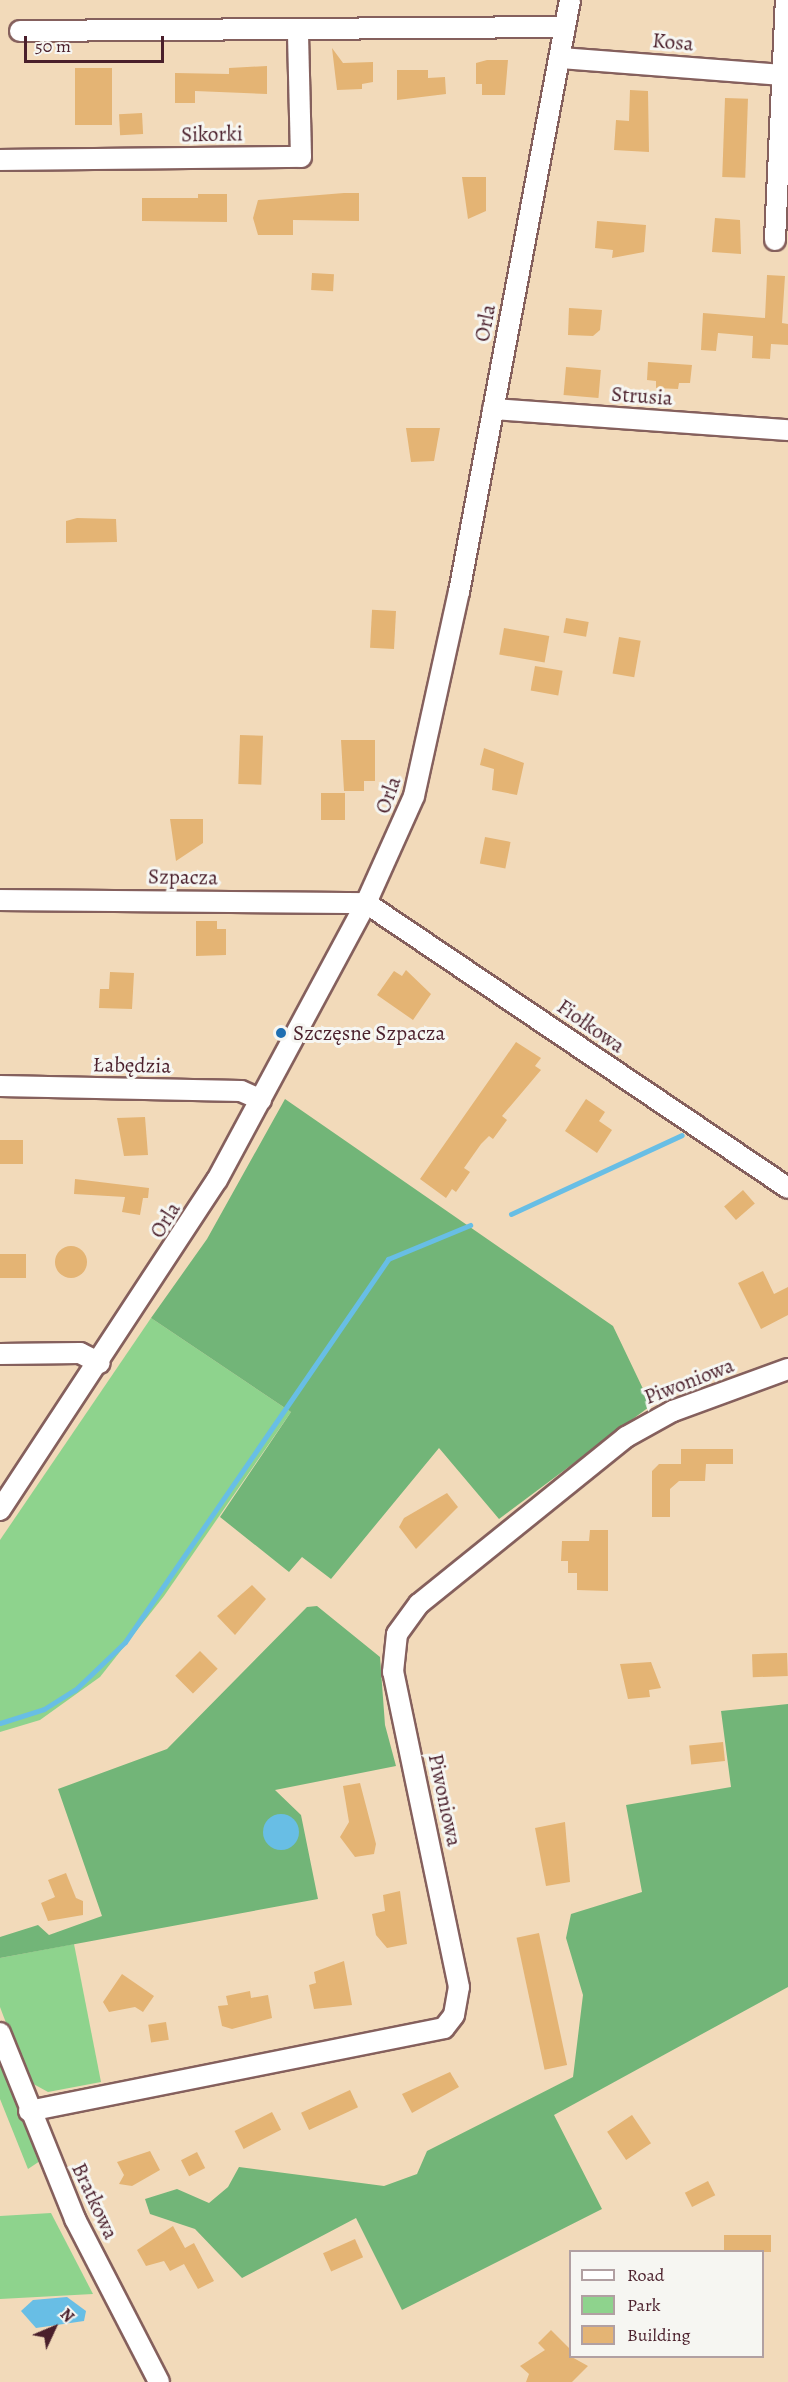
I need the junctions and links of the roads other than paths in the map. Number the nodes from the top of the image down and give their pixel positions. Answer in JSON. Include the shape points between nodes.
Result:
{"nodes":[{"id":1,"x":570,"y":0,"type":"edge"},
{"id":2,"x":786,"y":0,"type":"edge"},
{"id":3,"x":565,"y":27,"type":"junction"},
{"id":4,"x":20,"y":31,"type":"dead end"},
{"id":5,"x":298,"y":33,"type":"junction"},
{"id":6,"x":561,"y":58,"type":"junction"},
{"id":7,"x":782,"y":75,"type":"junction"},
{"id":8,"x":0,"y":160,"type":"edge"},
{"id":9,"x":775,"y":240,"type":"dead end"},
{"id":10,"x":493,"y":409,"type":"junction"},
{"id":11,"x":788,"y":430,"type":"edge"},
{"id":12,"x":0,"y":900,"type":"edge"},
{"id":13,"x":366,"y":903,"type":"junction"},
{"id":14,"x":0,"y":1086,"type":"edge"},
{"id":15,"x":261,"y":1100,"type":"junction"},
{"id":16,"x":788,"y":1188,"type":"edge"},
{"id":17,"x":0,"y":1354,"type":"edge"},
{"id":18,"x":99,"y":1363,"type":"junction"},
{"id":19,"x":788,"y":1370,"type":"edge"},
{"id":20,"x":0,"y":1510,"type":"edge"},
{"id":21,"x":0,"y":2033,"type":"edge"},
{"id":22,"x":29,"y":2110,"type":"junction"},
{"id":23,"x":159,"y":2382,"type":"edge"}],
"edges":[{"from":1,"to":3,"type":"street","name":"Orla"},
{"from":2,"to":7,"type":"street"},
{"from":3,"to":5,"type":"street"},
{"from":3,"to":6,"type":"street","name":"Orla"},
{"from":4,"to":5,"type":"street"},
{"from":5,"to":8,"type":"street","name":"Sikorki","via":[[301,157]]},
{"from":6,"to":7,"type":"street","name":"Kosa"},
{"from":6,"to":10,"type":"street","name":"Orla"},
{"from":7,"to":9,"type":"street"},
{"from":10,"to":11,"type":"street","name":"Strusia"},
{"from":10,"to":13,"type":"street","name":"Orla","via":[[428,748],[405,821]]},
{"from":12,"to":13,"type":"street","name":"Szpacza"},
{"from":13,"to":15,"type":"street","name":"Orla"},
{"from":13,"to":16,"type":"street","name":"Fiołkowa"},
{"from":14,"to":15,"type":"street","name":"Łabędzia","via":[[241,1091]]},
{"from":15,"to":18,"type":"street","name":"Orla","via":[[190,1227]]},
{"from":17,"to":18,"type":"street","via":[[80,1353]]},
{"from":18,"to":20,"type":"street","name":"Orla"},
{"from":19,"to":22,"type":"street","name":"Piwoniowa","via":[[673,1411],[626,1437],[419,1604],[397,1634],[393,1672],[459,1987],[454,2015],[444,2028]]},
{"from":21,"to":22,"type":"street","name":"Bratkowa"},
{"from":22,"to":23,"type":"street","name":"Bratkowa","via":[[75,2219]]}]}
